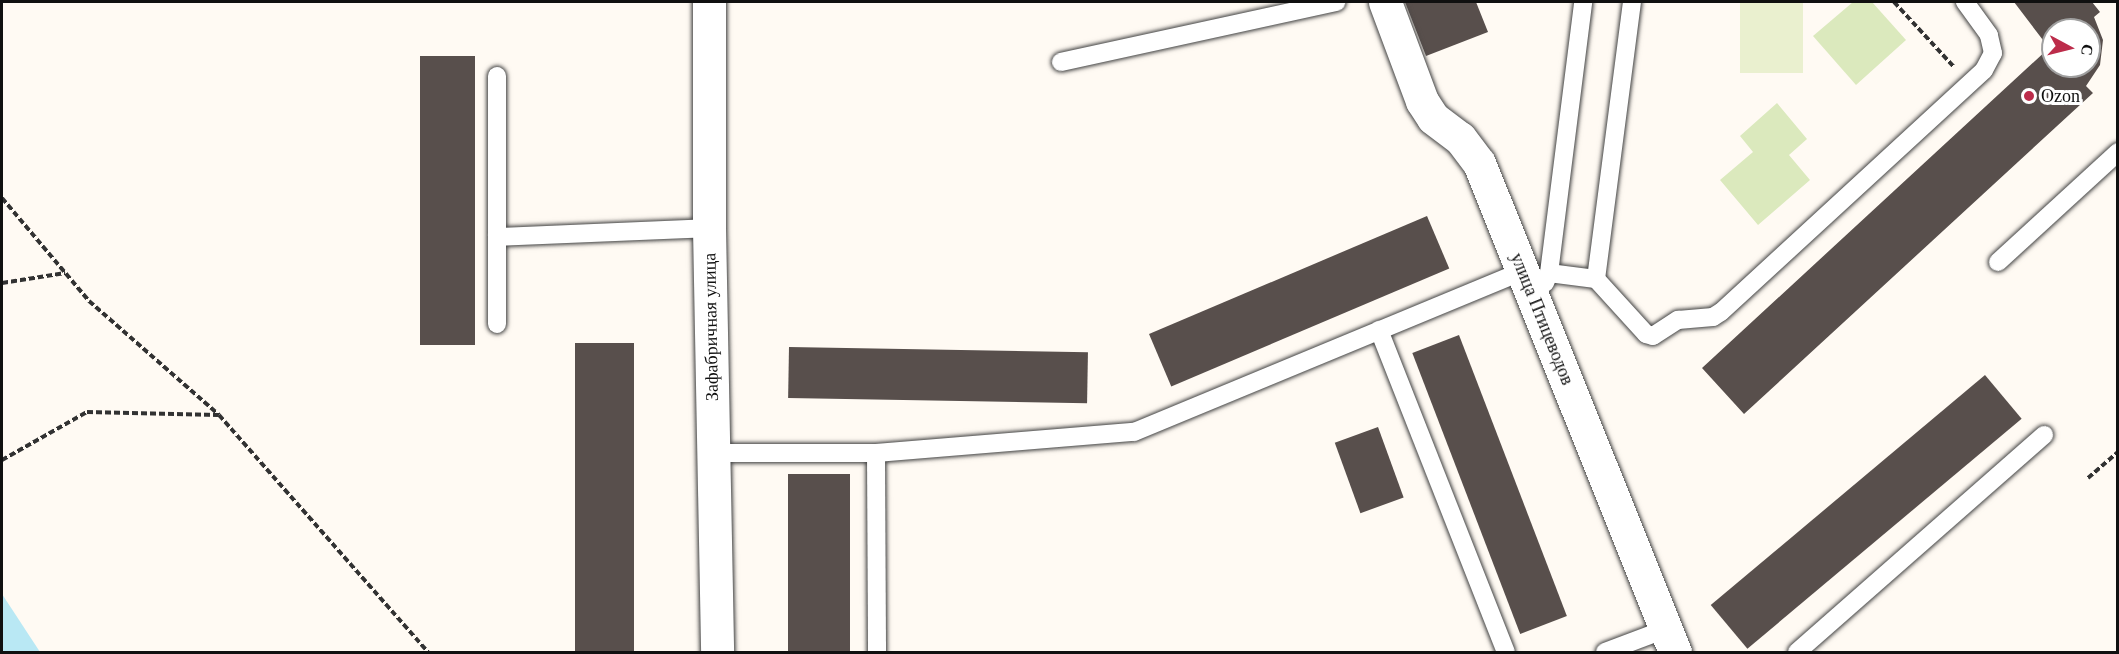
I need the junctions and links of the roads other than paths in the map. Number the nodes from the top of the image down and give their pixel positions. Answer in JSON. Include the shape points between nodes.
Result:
{"nodes":[{"id":1,"x":709,"y":2,"type":"edge"},
{"id":2,"x":1337,"y":2,"type":"edge"},
{"id":3,"x":1385,"y":2,"type":"edge"},
{"id":4,"x":1583,"y":2,"type":"edge"},
{"id":5,"x":1632,"y":2,"type":"edge"},
{"id":6,"x":1965,"y":2,"type":"edge"},
{"id":7,"x":1061,"y":62,"type":"dead end"},
{"id":8,"x":497,"y":76,"type":"dead end"},
{"id":9,"x":2118,"y":152,"type":"edge"},
{"id":10,"x":709,"y":228,"type":"junction"},
{"id":11,"x":497,"y":237,"type":"junction"},
{"id":12,"x":1998,"y":262,"type":"dead end"},
{"id":13,"x":1534,"y":278,"type":"junction"},
{"id":14,"x":1596,"y":279,"type":"junction"},
{"id":15,"x":497,"y":324,"type":"dead end"},
{"id":16,"x":1379,"y":330,"type":"junction"},
{"id":17,"x":2044,"y":435,"type":"dead end"},
{"id":18,"x":714,"y":453,"type":"junction"},
{"id":19,"x":876,"y":453,"type":"junction"},
{"id":20,"x":1671,"y":641,"type":"edge"},
{"id":21,"x":717,"y":652,"type":"edge"},
{"id":22,"x":877,"y":652,"type":"edge"},
{"id":23,"x":1506,"y":652,"type":"edge"},
{"id":24,"x":1605,"y":652,"type":"edge"},
{"id":25,"x":1797,"y":652,"type":"edge"}],
"edges":[{"from":1,"to":10,"type":"street","name":"Зафабричная улица"},
{"from":2,"to":7,"type":"lane"},
{"from":3,"to":13,"type":"street","name":"улица Птицеводов","via":[[1422,100],[1433,118],[1460,138],[1479,163]]},
{"from":4,"to":13,"type":"lane"},
{"from":5,"to":14,"type":"lane"},
{"from":6,"to":14,"type":"lane","via":[[1989,35],[1993,53],[1984,70],[1713,317],[1678,320],[1653,336],[1646,334]]},
{"from":8,"to":11,"type":"lane"},
{"from":9,"to":12,"type":"lane"},
{"from":10,"to":11,"type":"lane"},
{"from":10,"to":18,"type":"street","name":"Зафабричная улица"},
{"from":11,"to":15,"type":"lane"},
{"from":13,"to":14,"type":"lane"},
{"from":13,"to":16,"type":"lane"},
{"from":13,"to":20,"type":"street","name":"улица Птицеводов"},
{"from":16,"to":19,"type":"lane","via":[[1134,432]]},
{"from":16,"to":23,"type":"lane"},
{"from":17,"to":25,"type":"lane"},
{"from":18,"to":19,"type":"lane"},
{"from":18,"to":21,"type":"street","name":"Зафабричная улица"},
{"from":19,"to":22,"type":"lane"},
{"from":20,"to":24,"type":"lane"}]}
